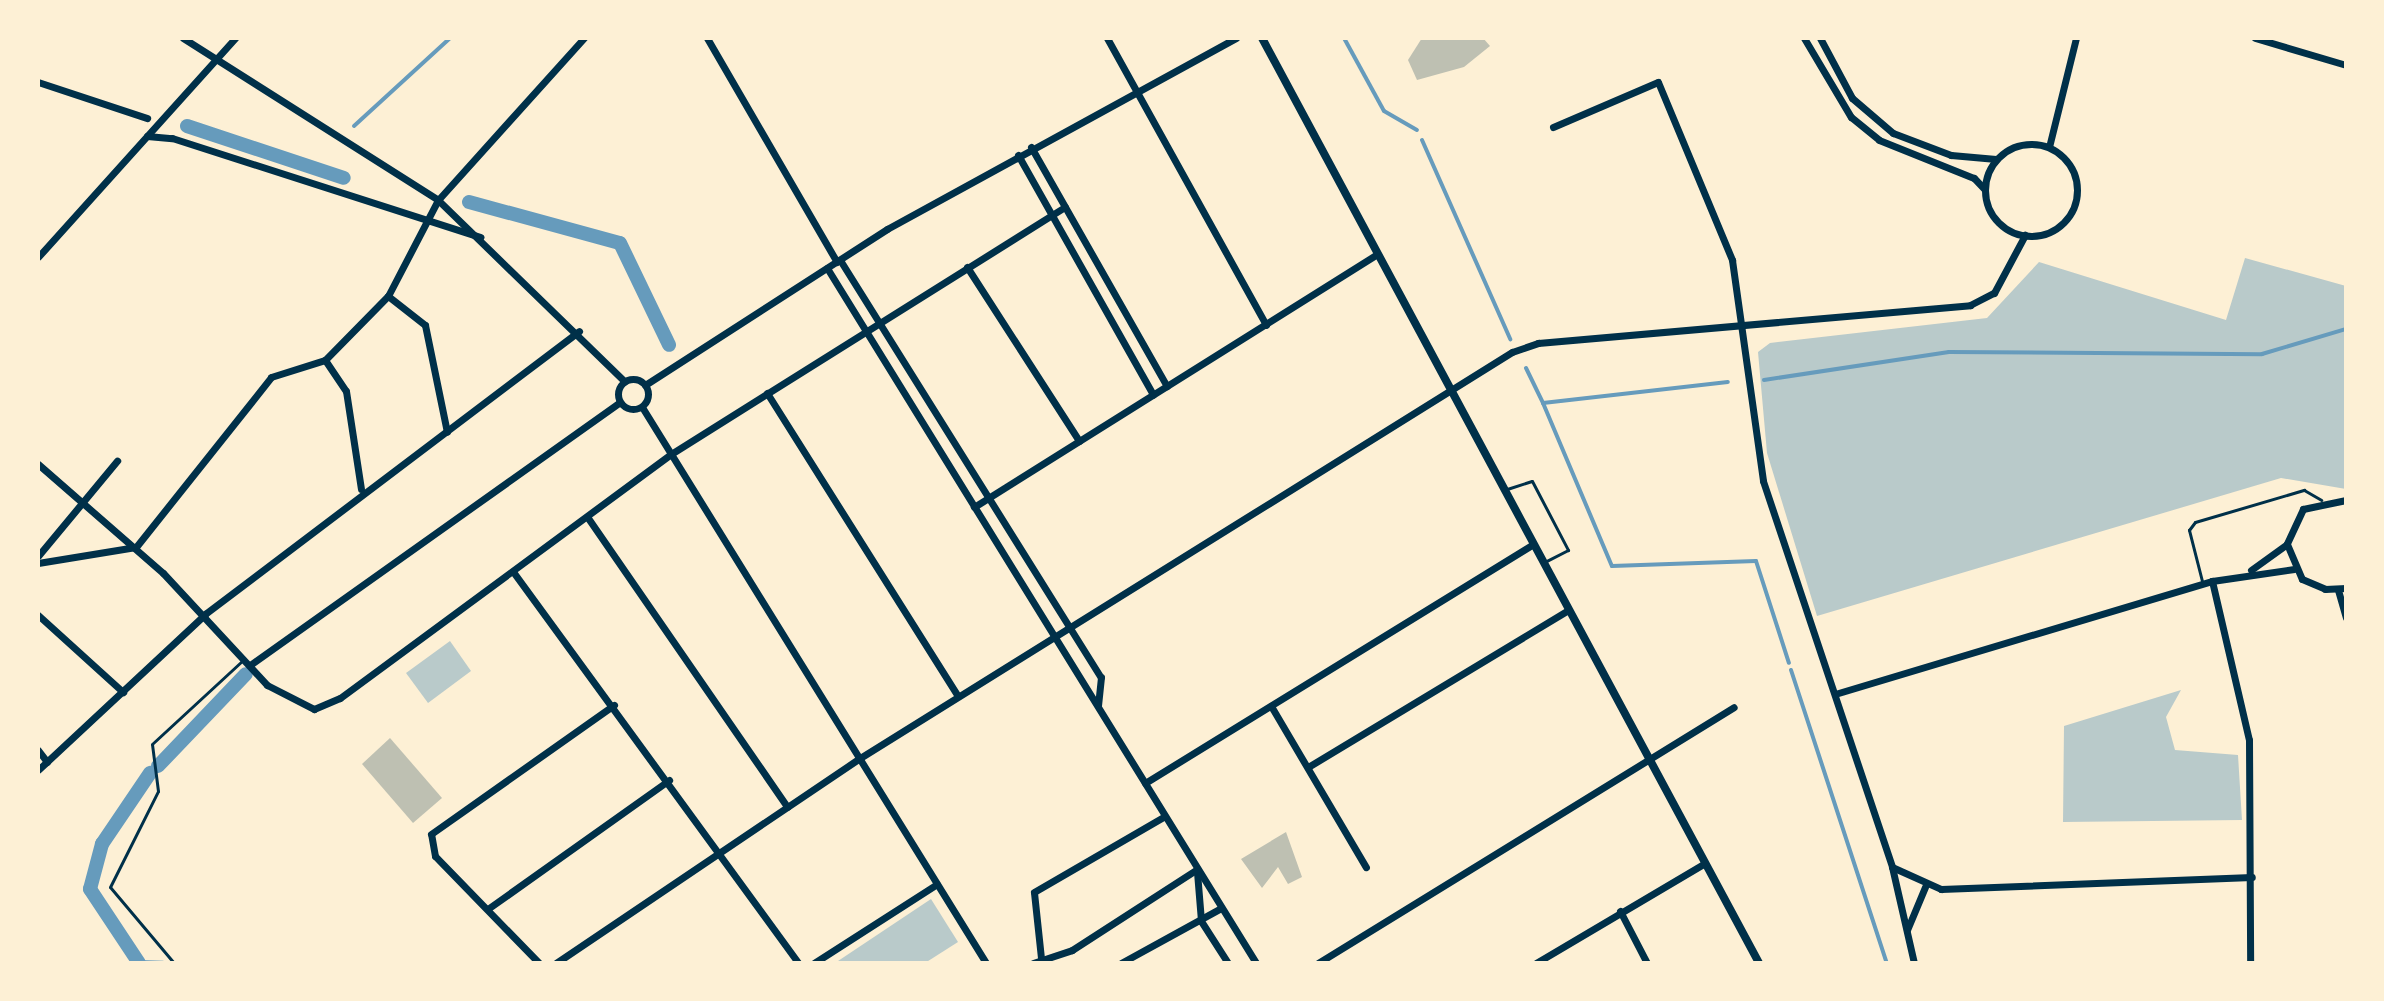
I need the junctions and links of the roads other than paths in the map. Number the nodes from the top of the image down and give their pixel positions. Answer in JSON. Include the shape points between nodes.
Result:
{"nodes":[{"id":1,"x":183,"y":38,"type":"edge"},
{"id":2,"x":235,"y":38,"type":"edge"},
{"id":3,"x":584,"y":38,"type":"edge"},
{"id":4,"x":707,"y":38,"type":"edge"},
{"id":5,"x":1107,"y":38,"type":"edge"},
{"id":6,"x":1236,"y":38,"type":"edge"},
{"id":7,"x":1262,"y":38,"type":"edge"},
{"id":8,"x":1804,"y":38,"type":"edge"},
{"id":9,"x":1820,"y":38,"type":"edge"},
{"id":10,"x":2076,"y":38,"type":"edge"},
{"id":11,"x":2255,"y":38,"type":"edge"},
{"id":12,"x":217,"y":60,"type":"junction"},
{"id":13,"x":2346,"y":65,"type":"edge"},
{"id":14,"x":38,"y":82,"type":"edge"},
{"id":15,"x":1136,"y":91,"type":"junction"},
{"id":16,"x":147,"y":118,"type":"dead end"},
{"id":17,"x":1553,"y":127,"type":"dead end"},
{"id":18,"x":147,"y":136,"type":"junction"},
{"id":19,"x":1031,"y":147,"type":"junction"},
{"id":20,"x":2049,"y":147,"type":"junction"},
{"id":21,"x":1018,"y":155,"type":"junction"},
{"id":22,"x":1996,"y":159,"type":"junction"},
{"id":23,"x":1985,"y":190,"type":"junction"},
{"id":24,"x":438,"y":200,"type":"junction"},
{"id":25,"x":1065,"y":207,"type":"junction"},
{"id":26,"x":1052,"y":215,"type":"junction"},
{"id":27,"x":425,"y":220,"type":"junction"},
{"id":28,"x":2025,"y":235,"type":"junction"},
{"id":29,"x":486,"y":239,"type":"junction"},
{"id":30,"x":41,"y":247,"type":"edge"},
{"id":31,"x":1377,"y":254,"type":"junction"},
{"id":32,"x":38,"y":257,"type":"edge"},
{"id":33,"x":839,"y":261,"type":"junction"},
{"id":34,"x":967,"y":267,"type":"junction"},
{"id":35,"x":827,"y":268,"type":"junction"},
{"id":36,"x":388,"y":296,"type":"junction"},
{"id":37,"x":877,"y":319,"type":"junction"},
{"id":38,"x":1266,"y":325,"type":"junction"},
{"id":39,"x":1742,"y":325,"type":"junction"},
{"id":40,"x":864,"y":329,"type":"junction"},
{"id":41,"x":579,"y":331,"type":"junction"},
{"id":42,"x":325,"y":360,"type":"junction"},
{"id":43,"x":624,"y":381,"type":"junction"},
{"id":44,"x":645,"y":385,"type":"junction"},
{"id":45,"x":1167,"y":386,"type":"junction"},
{"id":46,"x":1450,"y":390,"type":"junction"},
{"id":47,"x":767,"y":393,"type":"junction"},
{"id":48,"x":1153,"y":395,"type":"junction"},
{"id":49,"x":619,"y":403,"type":"junction"},
{"id":50,"x":642,"y":407,"type":"junction"},
{"id":51,"x":447,"y":432,"type":"junction"},
{"id":52,"x":1079,"y":441,"type":"junction"},
{"id":53,"x":671,"y":454,"type":"junction"},
{"id":54,"x":117,"y":461,"type":"dead end"},
{"id":55,"x":38,"y":464,"type":"edge"},
{"id":56,"x":361,"y":489,"type":"junction"},
{"id":57,"x":1504,"y":490,"type":"junction"},
{"id":58,"x":991,"y":496,"type":"junction"},
{"id":59,"x":2321,"y":500,"type":"junction"},
{"id":60,"x":2346,"y":500,"type":"edge"},
{"id":61,"x":81,"y":502,"type":"junction"},
{"id":62,"x":974,"y":507,"type":"junction"},
{"id":63,"x":588,"y":518,"type":"junction"},
{"id":64,"x":1533,"y":544,"type":"junction"},
{"id":65,"x":2287,"y":544,"type":"junction"},
{"id":66,"x":136,"y":547,"type":"junction"},
{"id":67,"x":38,"y":556,"type":"edge"},
{"id":68,"x":38,"y":563,"type":"edge"},
{"id":69,"x":1543,"y":563,"type":"junction"},
{"id":70,"x":2294,"y":569,"type":"junction"},
{"id":71,"x":514,"y":573,"type":"junction"},
{"id":72,"x":2246,"y":574,"type":"junction"},
{"id":73,"x":2212,"y":581,"type":"junction"},
{"id":74,"x":2203,"y":584,"type":"junction"},
{"id":75,"x":2342,"y":589,"type":"edge"},
{"id":76,"x":1568,"y":610,"type":"junction"},
{"id":77,"x":205,"y":614,"type":"junction"},
{"id":78,"x":38,"y":615,"type":"edge"},
{"id":79,"x":2346,"y":618,"type":"edge"},
{"id":80,"x":1073,"y":629,"type":"junction"},
{"id":81,"x":1056,"y":641,"type":"junction"},
{"id":82,"x":248,"y":662,"type":"junction"},
{"id":83,"x":123,"y":692,"type":"junction"},
{"id":84,"x":1835,"y":694,"type":"junction"},
{"id":85,"x":958,"y":696,"type":"junction"},
{"id":86,"x":614,"y":705,"type":"junction"},
{"id":87,"x":1098,"y":705,"type":"junction"},
{"id":88,"x":1271,"y":706,"type":"junction"},
{"id":89,"x":1734,"y":707,"type":"dead end"},
{"id":90,"x":38,"y":750,"type":"edge"},
{"id":91,"x":860,"y":758,"type":"junction"},
{"id":92,"x":1649,"y":759,"type":"junction"},
{"id":93,"x":47,"y":762,"type":"junction"},
{"id":94,"x":1308,"y":767,"type":"junction"},
{"id":95,"x":38,"y":770,"type":"edge"},
{"id":96,"x":669,"y":780,"type":"junction"},
{"id":97,"x":1145,"y":783,"type":"junction"},
{"id":98,"x":787,"y":807,"type":"junction"},
{"id":99,"x":1165,"y":816,"type":"junction"},
{"id":100,"x":719,"y":853,"type":"junction"},
{"id":101,"x":1705,"y":863,"type":"junction"},
{"id":102,"x":1366,"y":867,"type":"dead end"},
{"id":103,"x":1892,"y":867,"type":"junction"},
{"id":104,"x":1197,"y":869,"type":"junction"},
{"id":105,"x":2252,"y":877,"type":"junction"},
{"id":106,"x":937,"y":884,"type":"junction"},
{"id":107,"x":1925,"y":887,"type":"junction"},
{"id":108,"x":489,"y":908,"type":"junction"},
{"id":109,"x":1221,"y":908,"type":"junction"},
{"id":110,"x":1620,"y":911,"type":"junction"},
{"id":111,"x":1201,"y":921,"type":"junction"},
{"id":112,"x":1907,"y":933,"type":"junction"},
{"id":113,"x":1037,"y":961,"type":"edge"},
{"id":114,"x":174,"y":963,"type":"edge"},
{"id":115,"x":539,"y":963,"type":"edge"},
{"id":116,"x":556,"y":963,"type":"edge"},
{"id":117,"x":798,"y":963,"type":"edge"},
{"id":118,"x":814,"y":963,"type":"edge"},
{"id":119,"x":986,"y":963,"type":"edge"},
{"id":120,"x":1121,"y":963,"type":"edge"},
{"id":121,"x":1228,"y":963,"type":"edge"},
{"id":122,"x":1256,"y":963,"type":"edge"},
{"id":123,"x":1318,"y":963,"type":"edge"},
{"id":124,"x":1536,"y":963,"type":"edge"},
{"id":125,"x":1647,"y":963,"type":"edge"},
{"id":126,"x":1759,"y":963,"type":"edge"},
{"id":127,"x":1914,"y":963,"type":"edge"},
{"id":128,"x":2250,"y":963,"type":"edge"}],
"edges":[{"from":1,"to":12,"type":"street"},
{"from":2,"to":12,"type":"street"},
{"from":3,"to":24,"type":"street"},
{"from":4,"to":33,"type":"street"},
{"from":5,"to":15,"type":"street"},
{"from":6,"to":15,"type":"street"},
{"from":7,"to":31,"type":"street"},
{"from":8,"to":23,"type":"street","via":[[1851,117],[1898,151],[1974,178]]},
{"from":9,"to":22,"type":"street","via":[[1852,98],[1893,133],[1951,155]]},
{"from":10,"to":20,"type":"street"},
{"from":11,"to":13,"type":"street"},
{"from":12,"to":18,"type":"street"},
{"from":12,"to":24,"type":"street"},
{"from":14,"to":16,"type":"street"},
{"from":15,"to":19,"type":"street"},
{"from":15,"to":38,"type":"street"},
{"from":17,"to":39,"type":"street","via":[[1658,82],[1732,260]]},
{"from":18,"to":27,"type":"street"},
{"from":18,"to":30,"type":"street"},
{"from":19,"to":21,"type":"street"},
{"from":19,"to":25,"type":"street"},
{"from":20,"to":22,"type":"street","via":[[2021,145]]},
{"from":20,"to":28,"type":"street","via":[[2072,169],[2076,202],[2057,228]]},
{"from":21,"to":26,"type":"street"},
{"from":21,"to":33,"type":"street"},
{"from":22,"to":23,"type":"street"},
{"from":23,"to":28,"type":"street","via":[[1996,220]]},
{"from":24,"to":27,"type":"street"},
{"from":24,"to":29,"type":"street"},
{"from":25,"to":26,"type":"street"},
{"from":25,"to":45,"type":"street"},
{"from":26,"to":34,"type":"street"},
{"from":26,"to":48,"type":"street"},
{"from":27,"to":29,"type":"street"},
{"from":27,"to":36,"type":"street"},
{"from":28,"to":39,"type":"street","via":[[1994,293],[1970,305]]},
{"from":29,"to":41,"type":"street"},
{"from":30,"to":32,"type":"street"},
{"from":31,"to":38,"type":"street"},
{"from":31,"to":46,"type":"street"},
{"from":33,"to":35,"type":"street"},
{"from":33,"to":37,"type":"street"},
{"from":34,"to":37,"type":"street"},
{"from":34,"to":52,"type":"street"},
{"from":35,"to":40,"type":"street"},
{"from":35,"to":44,"type":"street"},
{"from":36,"to":42,"type":"street"},
{"from":36,"to":51,"type":"street","via":[[425,325]]},
{"from":37,"to":40,"type":"street"},
{"from":37,"to":58,"type":"street"},
{"from":38,"to":45,"type":"street"},
{"from":39,"to":46,"type":"street","via":[[1538,343]]},
{"from":39,"to":84,"type":"street","via":[[1763,481],[1826,683]]},
{"from":40,"to":47,"type":"street"},
{"from":40,"to":62,"type":"street"},
{"from":41,"to":43,"type":"street"},
{"from":41,"to":51,"type":"street"},
{"from":42,"to":56,"type":"street","via":[[346,391]]},
{"from":42,"to":66,"type":"street","via":[[271,377]]},
{"from":43,"to":44,"type":"street"},
{"from":43,"to":49,"type":"street"},
{"from":44,"to":50,"type":"street"},
{"from":45,"to":48,"type":"street"},
{"from":46,"to":57,"type":"street"},
{"from":46,"to":80,"type":"street"},
{"from":47,"to":53,"type":"street"},
{"from":47,"to":85,"type":"street"},
{"from":48,"to":52,"type":"street"},
{"from":49,"to":50,"type":"street"},
{"from":49,"to":82,"type":"street"},
{"from":50,"to":53,"type":"street"},
{"from":51,"to":56,"type":"street"},
{"from":52,"to":58,"type":"street"},
{"from":53,"to":63,"type":"street"},
{"from":53,"to":91,"type":"street"},
{"from":54,"to":61,"type":"street"},
{"from":55,"to":61,"type":"street"},
{"from":56,"to":77,"type":"street"},
{"from":57,"to":64,"type":"street"},
{"from":57,"to":69,"type":"lane","via":[[1532,481],[1568,550]]},
{"from":58,"to":62,"type":"street"},
{"from":58,"to":80,"type":"street"},
{"from":59,"to":60,"type":"street"},
{"from":59,"to":65,"type":"street","via":[[2296,516]]},
{"from":59,"to":74,"type":"lane","via":[[2304,490],[2195,522],[2189,530]]},
{"from":61,"to":66,"type":"street"},
{"from":61,"to":67,"type":"street"},
{"from":62,"to":81,"type":"street"},
{"from":63,"to":71,"type":"street"},
{"from":63,"to":98,"type":"street"},
{"from":64,"to":69,"type":"street"},
{"from":64,"to":88,"type":"street"},
{"from":65,"to":70,"type":"street"},
{"from":65,"to":72,"type":"street"},
{"from":66,"to":68,"type":"street"},
{"from":66,"to":77,"type":"street"},
{"from":69,"to":76,"type":"street"},
{"from":70,"to":72,"type":"street"},
{"from":70,"to":75,"type":"street","via":[[2313,586]]},
{"from":71,"to":82,"type":"street","via":[[328,705],[301,708]]},
{"from":71,"to":86,"type":"street"},
{"from":72,"to":73,"type":"street"},
{"from":73,"to":74,"type":"street"},
{"from":73,"to":105,"type":"street","via":[[2249,740]]},
{"from":74,"to":84,"type":"street"},
{"from":75,"to":79,"type":"street"},
{"from":76,"to":92,"type":"street"},
{"from":76,"to":94,"type":"street"},
{"from":77,"to":82,"type":"street"},
{"from":77,"to":83,"type":"street"},
{"from":78,"to":83,"type":"street"},
{"from":80,"to":81,"type":"street"},
{"from":80,"to":87,"type":"street","via":[[1101,677]]},
{"from":81,"to":85,"type":"street"},
{"from":81,"to":87,"type":"street"},
{"from":82,"to":114,"type":"lane","via":[[152,744],[158,791],[110,887]]},
{"from":83,"to":93,"type":"street"},
{"from":84,"to":103,"type":"street"},
{"from":85,"to":91,"type":"street"},
{"from":86,"to":96,"type":"street"},
{"from":86,"to":108,"type":"street","via":[[431,834],[435,856]]},
{"from":87,"to":97,"type":"street"},
{"from":88,"to":94,"type":"street"},
{"from":88,"to":97,"type":"street"},
{"from":89,"to":92,"type":"street"},
{"from":90,"to":93,"type":"street"},
{"from":91,"to":98,"type":"street"},
{"from":91,"to":106,"type":"street"},
{"from":92,"to":101,"type":"street"},
{"from":92,"to":123,"type":"street"},
{"from":93,"to":95,"type":"street"},
{"from":94,"to":102,"type":"street"},
{"from":96,"to":100,"type":"street"},
{"from":96,"to":108,"type":"street"},
{"from":97,"to":99,"type":"street"},
{"from":98,"to":100,"type":"street"},
{"from":99,"to":104,"type":"street"},
{"from":99,"to":113,"type":"street","via":[[1034,892]]},
{"from":100,"to":116,"type":"street"},
{"from":100,"to":117,"type":"street"},
{"from":101,"to":110,"type":"street"},
{"from":101,"to":126,"type":"street"},
{"from":103,"to":107,"type":"street"},
{"from":103,"to":112,"type":"street"},
{"from":104,"to":109,"type":"street"},
{"from":104,"to":111,"type":"street"},
{"from":104,"to":113,"type":"street","via":[[1072,950]]},
{"from":105,"to":107,"type":"street"},
{"from":105,"to":128,"type":"street"},
{"from":106,"to":118,"type":"street"},
{"from":106,"to":119,"type":"street"},
{"from":107,"to":112,"type":"street"},
{"from":108,"to":115,"type":"street"},
{"from":109,"to":111,"type":"street"},
{"from":109,"to":122,"type":"street"},
{"from":110,"to":124,"type":"street"},
{"from":110,"to":125,"type":"street"},
{"from":111,"to":120,"type":"street"},
{"from":111,"to":121,"type":"street"},
{"from":112,"to":127,"type":"street"}]}
